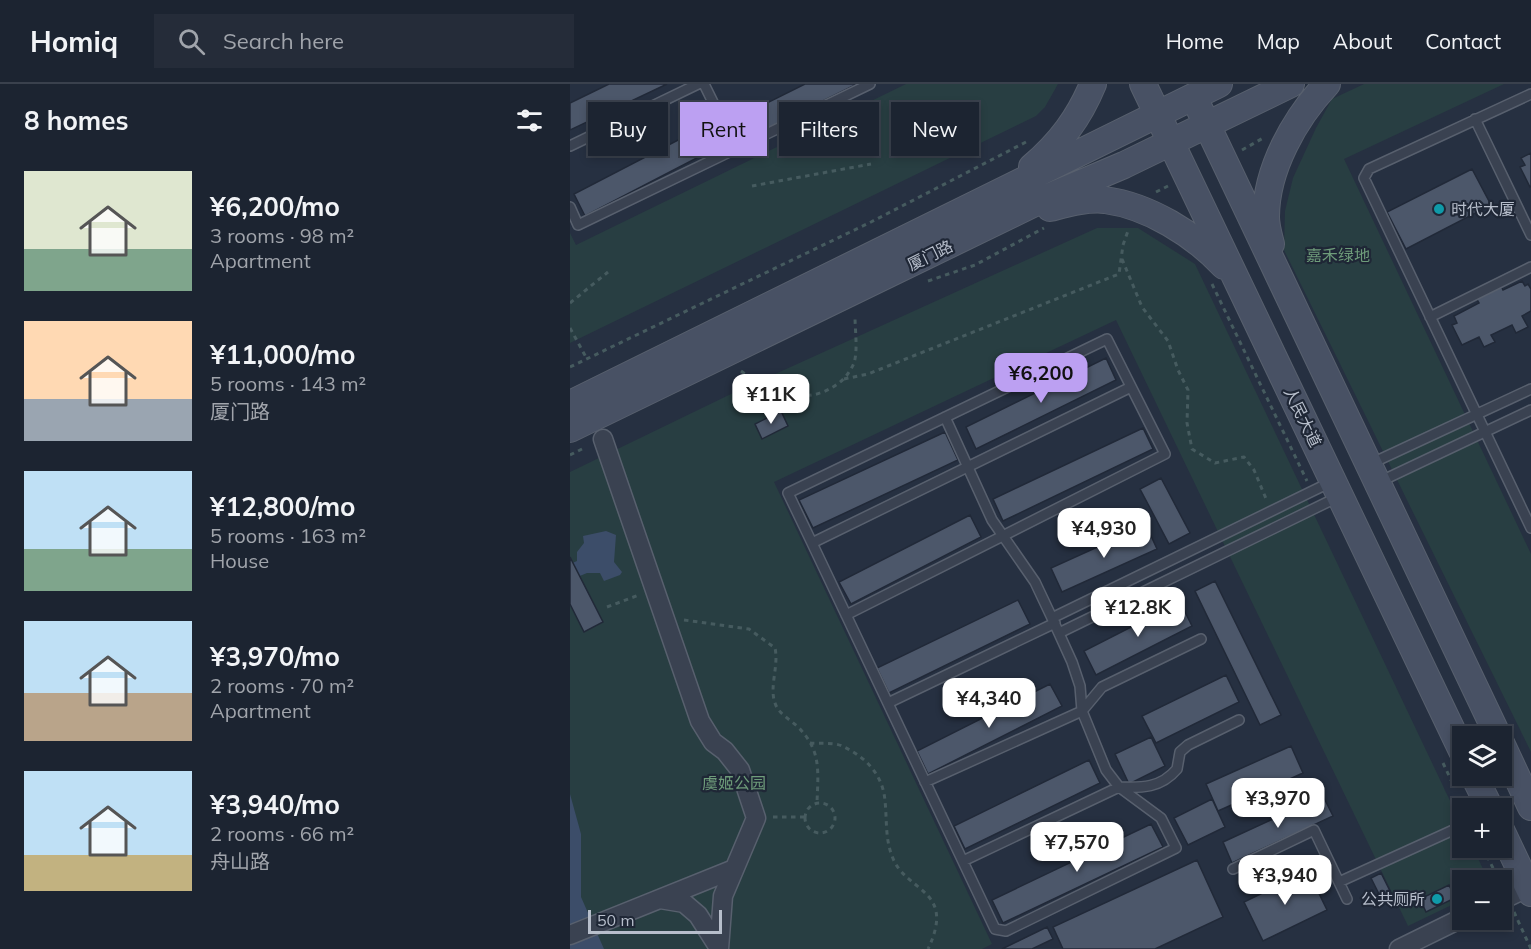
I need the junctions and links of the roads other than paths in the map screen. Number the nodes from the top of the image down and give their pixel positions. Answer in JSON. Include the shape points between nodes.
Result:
{"nodes":[{"id":1,"x":698,"y":84,"type":"edge"},
{"id":2,"x":704,"y":84,"type":"edge"},
{"id":3,"x":870,"y":84,"type":"edge"},
{"id":4,"x":1143,"y":84,"type":"edge"},
{"id":5,"x":1219,"y":84,"type":"edge"},
{"id":6,"x":1291,"y":84,"type":"edge"},
{"id":7,"x":1327,"y":84,"type":"edge"},
{"id":8,"x":1089,"y":87,"type":"edge"},
{"id":9,"x":1190,"y":90,"type":"edge"},
{"id":10,"x":1531,"y":94,"type":"edge"},
{"id":11,"x":713,"y":102,"type":"edge"},
{"id":12,"x":1158,"y":114,"type":"junction"},
{"id":13,"x":1475,"y":119,"type":"junction"},
{"id":14,"x":1207,"y":124,"type":"junction"},
{"id":15,"x":767,"y":133,"type":"edge"},
{"id":16,"x":1171,"y":142,"type":"junction"},
{"id":17,"x":570,"y":146,"type":"edge"},
{"id":18,"x":720,"y":156,"type":"edge"},
{"id":19,"x":1007,"y":203,"type":"junction"},
{"id":20,"x":570,"y":207,"type":"edge"},
{"id":21,"x":1531,"y":235,"type":"edge"},
{"id":22,"x":1531,"y":267,"type":"edge"},
{"id":23,"x":1275,"y":268,"type":"junction"},
{"id":24,"x":1237,"y":279,"type":"junction"},
{"id":25,"x":1430,"y":317,"type":"junction"},
{"id":26,"x":1131,"y":387,"type":"junction"},
{"id":27,"x":1531,"y":389,"type":"edge"},
{"id":28,"x":570,"y":405,"type":"edge"},
{"id":29,"x":1531,"y":410,"type":"edge"},
{"id":30,"x":1476,"y":415,"type":"junction"},
{"id":31,"x":945,"y":417,"type":"junction"},
{"id":32,"x":570,"y":429,"type":"edge"},
{"id":33,"x":1485,"y":432,"type":"junction"},
{"id":34,"x":603,"y":439,"type":"road end"},
{"id":35,"x":968,"y":467,"type":"junction"},
{"id":36,"x":1373,"y":474,"type":"junction"},
{"id":37,"x":1337,"y":488,"type":"junction"},
{"id":38,"x":1531,"y":528,"type":"edge"},
{"id":39,"x":1001,"y":536,"type":"junction"},
{"id":40,"x":812,"y":543,"type":"junction"},
{"id":41,"x":846,"y":615,"type":"junction"},
{"id":42,"x":1054,"y":620,"type":"junction"},
{"id":43,"x":1059,"y":633,"type":"junction"},
{"id":44,"x":1201,"y":639,"type":"dead end"},
{"id":45,"x":888,"y":703,"type":"junction"},
{"id":46,"x":1082,"y":711,"type":"junction"},
{"id":47,"x":1239,"y":720,"type":"dead end"},
{"id":48,"x":1493,"y":726,"type":"edge"},
{"id":49,"x":1452,"y":730,"type":"edge"},
{"id":50,"x":1512,"y":766,"type":"edge"},
{"id":51,"x":925,"y":782,"type":"junction"},
{"id":52,"x":1119,"y":787,"type":"junction"},
{"id":53,"x":1531,"y":807,"type":"edge"},
{"id":54,"x":1452,"y":831,"type":"edge"},
{"id":55,"x":1510,"y":858,"type":"edge"},
{"id":56,"x":963,"y":861,"type":"junction"},
{"id":57,"x":734,"y":869,"type":"junction"},
{"id":58,"x":1233,"y":869,"type":"dead end"},
{"id":59,"x":1339,"y":882,"type":"junction"},
{"id":60,"x":1520,"y":893,"type":"edge"},
{"id":61,"x":1347,"y":899,"type":"dead end"},
{"id":62,"x":656,"y":900,"type":"junction"},
{"id":63,"x":1452,"y":923,"type":"edge"},
{"id":64,"x":570,"y":935,"type":"edge"},
{"id":65,"x":720,"y":949,"type":"edge"},
{"id":66,"x":1399,"y":949,"type":"edge"}],
"edges":[{"from":1,"to":17,"type":"lane"},
{"from":2,"to":11,"type":"lane"},
{"from":3,"to":15,"type":"lane"},
{"from":4,"to":12,"type":"main road","name":"人民大道"},
{"from":5,"to":9,"type":"main road","name":"厦门路"},
{"from":6,"to":14,"type":"main road","name":"厦门路"},
{"from":7,"to":23,"type":"main road","via":[[1296,126],[1275,171],[1266,218]]},
{"from":8,"to":19,"type":"main road","via":[[1084,108]]},
{"from":9,"to":12,"type":"main road","name":"厦门路"},
{"from":9,"to":14,"type":"main road"},
{"from":10,"to":13,"type":"lane"},
{"from":12,"to":16,"type":"main road","name":"人民大道"},
{"from":12,"to":19,"type":"main road","name":"厦门路"},
{"from":13,"to":21,"type":"lane"},
{"from":13,"to":25,"type":"lane","via":[[1369,169],[1364,177]]},
{"from":14,"to":16,"type":"main road","name":"厦门路"},
{"from":14,"to":23,"type":"main road"},
{"from":16,"to":19,"type":"main road","name":"厦门路"},
{"from":16,"to":24,"type":"main road","name":"人民大道"},
{"from":18,"to":20,"type":"lane","via":[[578,225]]},
{"from":19,"to":24,"type":"main road","via":[[1104,200],[1159,218],[1205,246]]},
{"from":19,"to":28,"type":"main road","name":"厦门路"},
{"from":19,"to":32,"type":"main road","name":"厦门路"},
{"from":22,"to":25,"type":"lane"},
{"from":23,"to":36,"type":"main road"},
{"from":24,"to":37,"type":"main road","name":"人民大道"},
{"from":25,"to":30,"type":"lane"},
{"from":26,"to":31,"type":"lane","via":[[1107,339]]},
{"from":26,"to":35,"type":"lane"},
{"from":26,"to":39,"type":"lane","via":[[1165,454]]},
{"from":27,"to":30,"type":"lane"},
{"from":29,"to":33,"type":"lane"},
{"from":30,"to":33,"type":"lane"},
{"from":30,"to":36,"type":"lane"},
{"from":31,"to":35,"type":"lane"},
{"from":31,"to":40,"type":"lane","via":[[788,493]]},
{"from":33,"to":36,"type":"lane"},
{"from":33,"to":38,"type":"lane"},
{"from":34,"to":57,"type":"street","via":[[700,721],[713,742],[740,770],[756,818]]},
{"from":35,"to":39,"type":"lane"},
{"from":35,"to":40,"type":"lane"},
{"from":36,"to":48,"type":"main road"},
{"from":37,"to":42,"type":"lane","via":[[1270,511]]},
{"from":37,"to":43,"type":"lane"},
{"from":37,"to":49,"type":"main road","name":"人民大道"},
{"from":39,"to":41,"type":"lane"},
{"from":39,"to":42,"type":"lane","via":[[1035,582]]},
{"from":40,"to":41,"type":"lane"},
{"from":41,"to":45,"type":"lane"},
{"from":42,"to":43,"type":"lane"},
{"from":42,"to":45,"type":"lane"},
{"from":43,"to":46,"type":"lane","via":[[1080,686]]},
{"from":44,"to":46,"type":"lane","via":[[1102,687]]},
{"from":45,"to":51,"type":"lane"},
{"from":46,"to":51,"type":"lane"},
{"from":46,"to":52,"type":"lane","via":[[1106,770]]},
{"from":47,"to":52,"type":"lane","via":[[1188,745],[1180,752],[1177,769],[1160,784]]},
{"from":50,"to":53,"type":"main road"},
{"from":51,"to":56,"type":"lane"},
{"from":52,"to":56,"type":"lane"},
{"from":52,"to":56,"type":"lane","via":[[1161,818],[1176,849],[999,932]]},
{"from":54,"to":59,"type":"lane"},
{"from":55,"to":60,"type":"main road"},
{"from":57,"to":62,"type":"street"},
{"from":57,"to":65,"type":"street","via":[[723,896]]},
{"from":58,"to":59,"type":"lane","via":[[1314,830]]},
{"from":59,"to":61,"type":"lane"},
{"from":62,"to":64,"type":"street"},
{"from":62,"to":65,"type":"street","via":[[684,903],[698,915]]},
{"from":63,"to":66,"type":"street"}]}
